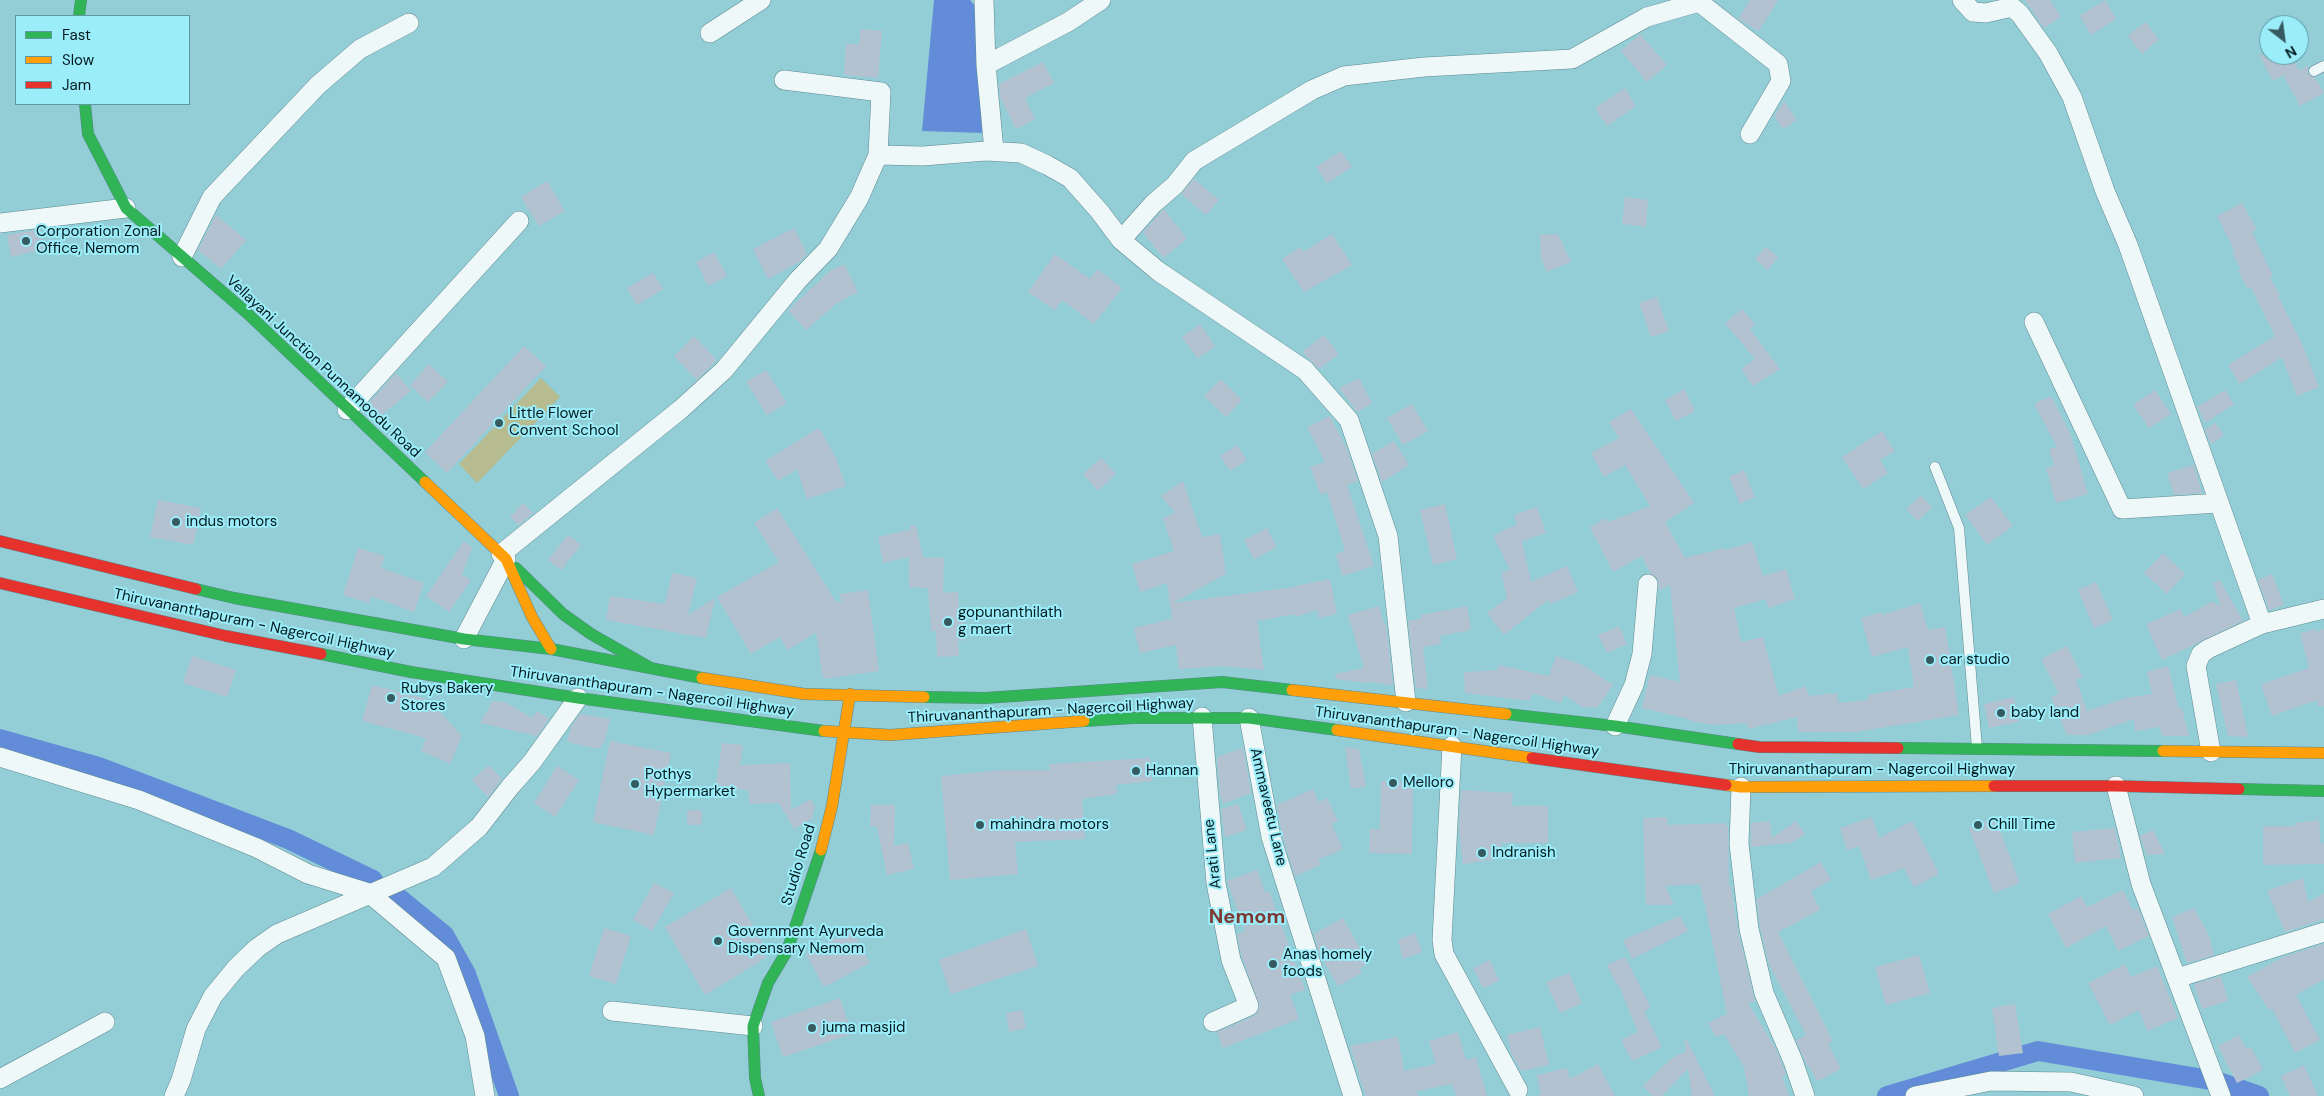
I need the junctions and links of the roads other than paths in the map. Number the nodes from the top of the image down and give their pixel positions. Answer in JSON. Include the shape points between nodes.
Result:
{"nodes":[{"id":1,"x":81,"y":0,"type":"edge"},
{"id":2,"x":761,"y":0,"type":"edge"},
{"id":3,"x":984,"y":0,"type":"edge"},
{"id":4,"x":1101,"y":0,"type":"edge"},
{"id":5,"x":1962,"y":0,"type":"edge"},
{"id":6,"x":1698,"y":1,"type":"edge"},
{"id":7,"x":79,"y":15,"type":"edge"},
{"id":8,"x":409,"y":23,"type":"dead end"},
{"id":9,"x":710,"y":34,"type":"dead end"},
{"id":10,"x":986,"y":65,"type":"junction"},
{"id":11,"x":2324,"y":66,"type":"edge"},
{"id":12,"x":2314,"y":71,"type":"dead end"},
{"id":13,"x":784,"y":80,"type":"dead end"},
{"id":14,"x":85,"y":105,"type":"edge"},
{"id":15,"x":1750,"y":134,"type":"dead end"},
{"id":16,"x":994,"y":151,"type":"junction"},
{"id":17,"x":878,"y":155,"type":"junction"},
{"id":18,"x":126,"y":208,"type":"junction"},
{"id":19,"x":519,"y":221,"type":"dead end"},
{"id":20,"x":0,"y":223,"type":"edge"},
{"id":21,"x":1120,"y":240,"type":"junction"},
{"id":22,"x":182,"y":257,"type":"junction"},
{"id":23,"x":2034,"y":322,"type":"dead end"},
{"id":24,"x":347,"y":410,"type":"junction"},
{"id":25,"x":1934,"y":467,"type":"dead end"},
{"id":26,"x":2219,"y":503,"type":"junction"},
{"id":27,"x":0,"y":541,"type":"edge"},
{"id":28,"x":504,"y":556,"type":"junction"},
{"id":29,"x":0,"y":583,"type":"edge"},
{"id":30,"x":1648,"y":584,"type":"dead end"},
{"id":31,"x":2324,"y":609,"type":"edge"},
{"id":32,"x":2262,"y":624,"type":"junction"},
{"id":33,"x":464,"y":638,"type":"junction"},
{"id":34,"x":550,"y":654,"type":"junction"},
{"id":35,"x":655,"y":670,"type":"junction"},
{"id":36,"x":850,"y":694,"type":"junction"},
{"id":37,"x":578,"y":698,"type":"junction"},
{"id":38,"x":1406,"y":702,"type":"junction"},
{"id":39,"x":1202,"y":717,"type":"junction"},
{"id":40,"x":1249,"y":718,"type":"junction"},
{"id":41,"x":1615,"y":726,"type":"junction"},
{"id":42,"x":843,"y":734,"type":"junction"},
{"id":43,"x":1452,"y":746,"type":"junction"},
{"id":44,"x":1978,"y":749,"type":"junction"},
{"id":45,"x":2211,"y":752,"type":"junction"},
{"id":46,"x":2324,"y":754,"type":"edge"},
{"id":47,"x":0,"y":757,"type":"edge"},
{"id":48,"x":2116,"y":786,"type":"junction"},
{"id":49,"x":1741,"y":787,"type":"junction"},
{"id":50,"x":2324,"y":791,"type":"edge"},
{"id":51,"x":369,"y":893,"type":"junction"},
{"id":52,"x":2324,"y":932,"type":"edge"},
{"id":53,"x":2177,"y":978,"type":"junction"},
{"id":54,"x":612,"y":1011,"type":"dead end"},
{"id":55,"x":105,"y":1022,"type":"dead end"},
{"id":56,"x":1213,"y":1022,"type":"dead end"},
{"id":57,"x":752,"y":1026,"type":"junction"},
{"id":58,"x":0,"y":1079,"type":"edge"},
{"id":59,"x":1518,"y":1090,"type":"dead end"},
{"id":60,"x":174,"y":1096,"type":"edge"},
{"id":61,"x":485,"y":1096,"type":"edge"},
{"id":62,"x":759,"y":1096,"type":"edge"},
{"id":63,"x":1353,"y":1096,"type":"edge"},
{"id":64,"x":1805,"y":1096,"type":"edge"},
{"id":65,"x":1915,"y":1096,"type":"edge"},
{"id":66,"x":2134,"y":1096,"type":"edge"},
{"id":67,"x":2221,"y":1096,"type":"edge"}],
"edges":[{"from":1,"to":7,"type":"main road"},
{"from":2,"to":9,"type":"street"},
{"from":3,"to":10,"type":"street"},
{"from":4,"to":10,"type":"street","via":[[1068,22]]},
{"from":5,"to":26,"type":"street","via":[[1973,12],[1986,13],[2012,7],[2020,14],[2048,53],[2072,97]]},
{"from":6,"to":15,"type":"street","via":[[1778,64],[1781,81]]},
{"from":6,"to":21,"type":"street","via":[[1647,17],[1572,58],[1424,67],[1344,76],[1312,90],[1194,160]]},
{"from":8,"to":22,"type":"street","via":[[360,49],[318,85],[212,197]]},
{"from":10,"to":16,"type":"street"},
{"from":11,"to":12,"type":"lane"},
{"from":13,"to":17,"type":"street","via":[[881,92]]},
{"from":14,"to":18,"type":"main road","name":"Vellayani Junction Punnamoodu Road","via":[[88,134]]},
{"from":16,"to":17,"type":"street","via":[[923,156]]},
{"from":16,"to":21,"type":"street","via":[[1021,153],[1070,178]]},
{"from":17,"to":28,"type":"street","via":[[860,198],[828,249],[798,280],[724,370]]},
{"from":18,"to":20,"type":"street"},
{"from":18,"to":22,"type":"main road","name":"Vellayani Junction Punnamoodu Road"},
{"from":19,"to":24,"type":"street"},
{"from":21,"to":38,"type":"street","via":[[1158,271],[1305,370],[1349,420],[1388,536]]},
{"from":22,"to":24,"type":"main road","name":"Vellayani Junction Punnamoodu Road","via":[[247,313]]},
{"from":23,"to":26,"type":"street","via":[[2122,509]]},
{"from":24,"to":28,"type":"main road","name":"Vellayani Junction Punnamoodu Road"},
{"from":25,"to":44,"type":"lane","via":[[1959,528]]},
{"from":26,"to":32,"type":"street"},
{"from":27,"to":33,"type":"main road","name":"Thiruvananthapuram - Nagercoil Highway","via":[[234,598]]},
{"from":28,"to":33,"type":"street"},
{"from":28,"to":34,"type":"main road","name":"Vellayani Junction Punnamoodu Road"},
{"from":28,"to":35,"type":"main road","via":[[563,614],[591,634]]},
{"from":29,"to":37,"type":"main road","name":"Thiruvananthapuram - Nagercoil Highway","via":[[226,636],[411,672],[547,689]]},
{"from":30,"to":41,"type":"street","via":[[1642,654],[1634,685]]},
{"from":31,"to":32,"type":"street"},
{"from":32,"to":45,"type":"street","via":[[2208,649],[2201,654],[2196,666]]},
{"from":33,"to":34,"type":"main road","name":"Thiruvananthapuram - Nagercoil Highway"},
{"from":34,"to":35,"type":"main road","name":"Thiruvananthapuram - Nagercoil Highway"},
{"from":35,"to":36,"type":"main road","name":"Thiruvananthapuram - Nagercoil Highway","via":[[804,694]]},
{"from":36,"to":38,"type":"main road","name":"Thiruvananthapuram - Nagercoil Highway","via":[[985,698],[1222,682]]},
{"from":36,"to":42,"type":"main road","name":"Studio Road"},
{"from":37,"to":42,"type":"main road","name":"Thiruvananthapuram - Nagercoil Highway"},
{"from":37,"to":51,"type":"street","via":[[480,827],[433,867]]},
{"from":38,"to":41,"type":"main road","name":"Thiruvananthapuram - Nagercoil Highway"},
{"from":39,"to":40,"type":"main road","name":"Thiruvananthapuram - Nagercoil Highway"},
{"from":39,"to":42,"type":"main road","name":"Thiruvananthapuram - Nagercoil Highway","via":[[1133,718],[890,736]]},
{"from":39,"to":56,"type":"street","name":"Arati Lane","via":[[1216,883],[1231,960],[1249,1006]]},
{"from":40,"to":43,"type":"main road","name":"Thiruvananthapuram - Nagercoil Highway"},
{"from":40,"to":63,"type":"street","name":"Ammaveetu Lane","via":[[1271,837]]},
{"from":41,"to":44,"type":"main road","name":"Thiruvananthapuram - Nagercoil Highway","via":[[1759,747]]},
{"from":42,"to":57,"type":"main road","name":"Studio Road","via":[[832,806],[815,871],[787,951],[768,983]]},
{"from":43,"to":49,"type":"main road","name":"Thiruvananthapuram - Nagercoil Highway"},
{"from":43,"to":59,"type":"street","via":[[1442,940],[1444,954]]},
{"from":44,"to":45,"type":"main road","name":"Thiruvananthapuram - Nagercoil Highway"},
{"from":45,"to":46,"type":"main road","name":"Thiruvananthapuram - Nagercoil Highway"},
{"from":47,"to":51,"type":"street","via":[[139,800],[257,848],[308,874]]},
{"from":48,"to":49,"type":"main road","name":"Thiruvananthapuram - Nagercoil Highway"},
{"from":48,"to":50,"type":"main road","name":"Thiruvananthapuram - Nagercoil Highway"},
{"from":48,"to":53,"type":"street","via":[[2141,884]]},
{"from":49,"to":64,"type":"street","via":[[1739,844],[1749,929],[1764,993]]},
{"from":51,"to":60,"type":"street","via":[[278,934],[236,968],[213,996],[196,1029]]},
{"from":51,"to":61,"type":"street","via":[[446,958],[476,1036]]},
{"from":52,"to":53,"type":"street"},
{"from":53,"to":67,"type":"street"},
{"from":54,"to":57,"type":"street"},
{"from":55,"to":58,"type":"street"},
{"from":57,"to":62,"type":"main road","name":"Studio Road"},
{"from":65,"to":66,"type":"street","via":[[1991,1081],[2071,1082]]}]}
